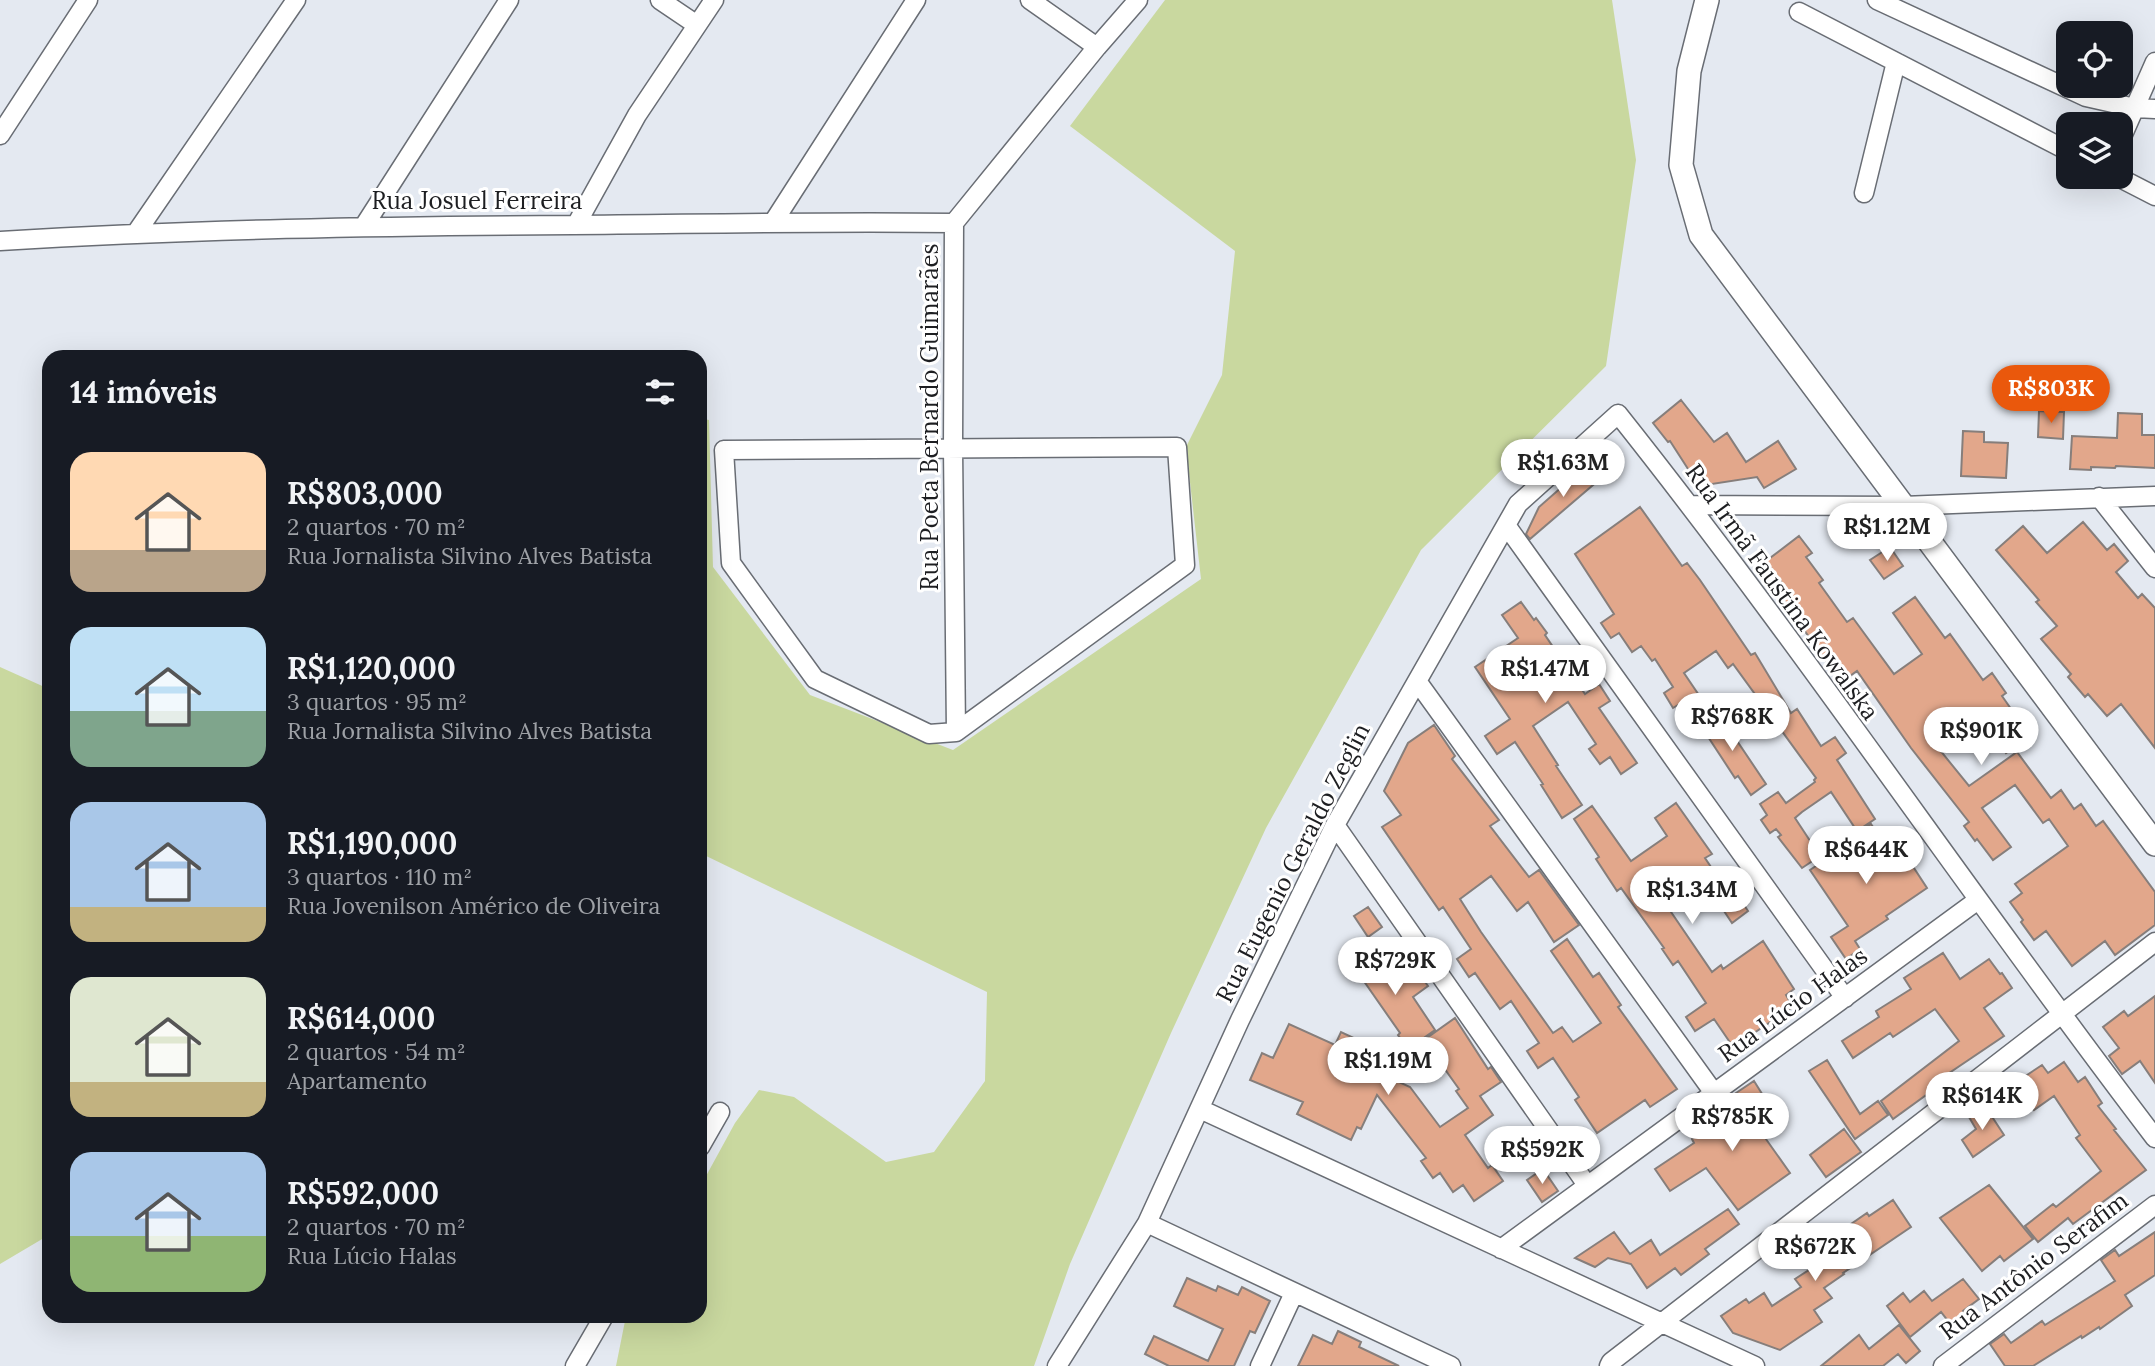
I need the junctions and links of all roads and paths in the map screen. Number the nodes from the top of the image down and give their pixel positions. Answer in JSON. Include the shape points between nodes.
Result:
{"nodes":[{"id":1,"x":88,"y":0,"type":"edge"},
{"id":2,"x":296,"y":0,"type":"edge"},
{"id":3,"x":509,"y":0,"type":"edge"},
{"id":4,"x":660,"y":0,"type":"edge"},
{"id":5,"x":714,"y":0,"type":"edge"},
{"id":6,"x":916,"y":0,"type":"edge"},
{"id":7,"x":1030,"y":0,"type":"edge"},
{"id":8,"x":1139,"y":0,"type":"edge"},
{"id":9,"x":1707,"y":0,"type":"edge"},
{"id":10,"x":1877,"y":0,"type":"edge"},
{"id":11,"x":1799,"y":12,"type":"dead end"},
{"id":12,"x":696,"y":25,"type":"junction"},
{"id":13,"x":1097,"y":47,"type":"junction"},
{"id":14,"x":1896,"y":62,"type":"junction"},
{"id":15,"x":2155,"y":62,"type":"edge"},
{"id":16,"x":2135,"y":108,"type":"junction"},
{"id":17,"x":2155,"y":109,"type":"edge"},
{"id":18,"x":2133,"y":112,"type":"edge"},
{"id":19,"x":0,"y":135,"type":"edge"},
{"id":20,"x":2056,"y":145,"type":"edge"},
{"id":21,"x":2133,"y":185,"type":"edge"},
{"id":22,"x":1864,"y":194,"type":"dead end"},
{"id":23,"x":2155,"y":196,"type":"edge"},
{"id":24,"x":774,"y":221,"type":"junction"},
{"id":25,"x":954,"y":223,"type":"junction"},
{"id":26,"x":576,"y":225,"type":"junction"},
{"id":27,"x":364,"y":226,"type":"junction"},
{"id":28,"x":136,"y":233,"type":"junction"},
{"id":29,"x":0,"y":242,"type":"edge"},
{"id":30,"x":1618,"y":414,"type":"joint"},
{"id":31,"x":953,"y":448,"type":"junction"},
{"id":32,"x":2099,"y":496,"type":"junction"},
{"id":33,"x":2155,"y":496,"type":"edge"},
{"id":34,"x":1690,"y":505,"type":"junction"},
{"id":35,"x":1903,"y":506,"type":"junction"},
{"id":36,"x":1506,"y":525,"type":"junction"},
{"id":37,"x":2155,"y":568,"type":"edge"},
{"id":38,"x":1417,"y":681,"type":"junction"},
{"id":39,"x":956,"y":732,"type":"junction"},
{"id":40,"x":1335,"y":825,"type":"junction"},
{"id":41,"x":2155,"y":844,"type":"edge"},
{"id":42,"x":1978,"y":900,"type":"junction"},
{"id":43,"x":2155,"y":942,"type":"edge"},
{"id":44,"x":1845,"y":998,"type":"junction"},
{"id":45,"x":2061,"y":1015,"type":"junction"},
{"id":46,"x":1714,"y":1093,"type":"junction"},
{"id":47,"x":1200,"y":1109,"type":"junction"},
{"id":48,"x":720,"y":1112,"type":"dead end"},
{"id":49,"x":707,"y":1135,"type":"edge"},
{"id":50,"x":2155,"y":1138,"type":"edge"},
{"id":51,"x":1587,"y":1185,"type":"junction"},
{"id":52,"x":2155,"y":1205,"type":"edge"},
{"id":53,"x":1147,"y":1223,"type":"junction"},
{"id":54,"x":1501,"y":1249,"type":"junction"},
{"id":55,"x":1294,"y":1293,"type":"junction"},
{"id":56,"x":600,"y":1323,"type":"edge"},
{"id":57,"x":1661,"y":1323,"type":"junction"},
{"id":58,"x":1442,"y":1364,"type":"edge"},
{"id":59,"x":575,"y":1366,"type":"edge"},
{"id":60,"x":1057,"y":1366,"type":"edge"},
{"id":61,"x":1260,"y":1366,"type":"edge"},
{"id":62,"x":1609,"y":1366,"type":"edge"},
{"id":63,"x":1755,"y":1366,"type":"edge"},
{"id":64,"x":1943,"y":1366,"type":"edge"}],
"edges":[{"from":1,"to":19,"type":"street"},
{"from":2,"to":28,"type":"street"},
{"from":3,"to":27,"type":"street"},
{"from":4,"to":12,"type":"street"},
{"from":5,"to":12,"type":"street"},
{"from":6,"to":24,"type":"street"},
{"from":7,"to":13,"type":"street"},
{"from":8,"to":13,"type":"street","name":"Rua Poeta Bernardo Guimarães"},
{"from":9,"to":35,"type":"street","via":[[1689,71],[1681,165],[1700,234]]},
{"from":10,"to":16,"type":"street","via":[[2086,97]]},
{"from":11,"to":14,"type":"street"},
{"from":12,"to":26,"type":"street","via":[[637,115]]},
{"from":13,"to":25,"type":"street","name":"Rua Poeta Bernardo Guimarães"},
{"from":14,"to":20,"type":"street"},
{"from":14,"to":22,"type":"street"},
{"from":15,"to":16,"type":"street"},
{"from":16,"to":17,"type":"street"},
{"from":16,"to":18,"type":"street"},
{"from":21,"to":23,"type":"street"},
{"from":24,"to":25,"type":"street","name":"Rua Josuel Ferreira"},
{"from":24,"to":26,"type":"street","name":"Rua Josuel Ferreira"},
{"from":25,"to":31,"type":"street","name":"Rua Poeta Bernardo Guimarães"},
{"from":26,"to":27,"type":"street","name":"Rua Josuel Ferreira"},
{"from":27,"to":28,"type":"street","name":"Rua Josuel Ferreira"},
{"from":28,"to":29,"type":"street","name":"Rua Josuel Ferreira"},
{"from":30,"to":34,"type":"street","name":"Rua Irmã Faustina Kowalska"},
{"from":30,"to":36,"type":"street","name":"Rua Eugenio Geraldo Zeglin","via":[[1518,504]]},
{"from":31,"to":39,"type":"street","name":"Rua Poeta Bernardo Guimarães"},
{"from":31,"to":39,"type":"street","via":[[1177,447],[1185,565]]},
{"from":31,"to":39,"type":"street","via":[[724,450],[731,563],[815,679],[929,734]]},
{"from":32,"to":33,"type":"street"},
{"from":32,"to":35,"type":"street"},
{"from":32,"to":37,"type":"street"},
{"from":34,"to":35,"type":"street"},
{"from":34,"to":42,"type":"street","name":"Rua Irmã Faustina Kowalska"},
{"from":35,"to":41,"type":"street"},
{"from":36,"to":38,"type":"street","name":"Rua Eugenio Geraldo Zeglin"},
{"from":36,"to":44,"type":"street"},
{"from":38,"to":40,"type":"street","name":"Rua Eugenio Geraldo Zeglin"},
{"from":38,"to":46,"type":"street"},
{"from":40,"to":47,"type":"street","name":"Rua Eugenio Geraldo Zeglin"},
{"from":40,"to":51,"type":"street"},
{"from":42,"to":44,"type":"street","name":"Rua Lúcio Halas"},
{"from":42,"to":45,"type":"street","name":"Rua Irmã Faustina Kowalska"},
{"from":43,"to":45,"type":"street"},
{"from":44,"to":46,"type":"street","name":"Rua Lúcio Halas"},
{"from":45,"to":50,"type":"street","name":"Rua Irmã Faustina Kowalska"},
{"from":45,"to":57,"type":"street"},
{"from":46,"to":51,"type":"street","name":"Rua Lúcio Halas"},
{"from":47,"to":53,"type":"street","name":"Rua Eugenio Geraldo Zeglin"},
{"from":47,"to":54,"type":"street"},
{"from":48,"to":49,"type":"street"},
{"from":51,"to":54,"type":"street","name":"Rua Lúcio Halas"},
{"from":52,"to":64,"type":"street","name":"Rua Antônio Serafim"},
{"from":53,"to":55,"type":"street"},
{"from":53,"to":60,"type":"street","name":"Rua Eugenio Geraldo Zeglin"},
{"from":54,"to":57,"type":"street"},
{"from":55,"to":58,"type":"street"},
{"from":55,"to":61,"type":"street"},
{"from":56,"to":59,"type":"street"},
{"from":57,"to":62,"type":"street"},
{"from":57,"to":63,"type":"street"}]}
